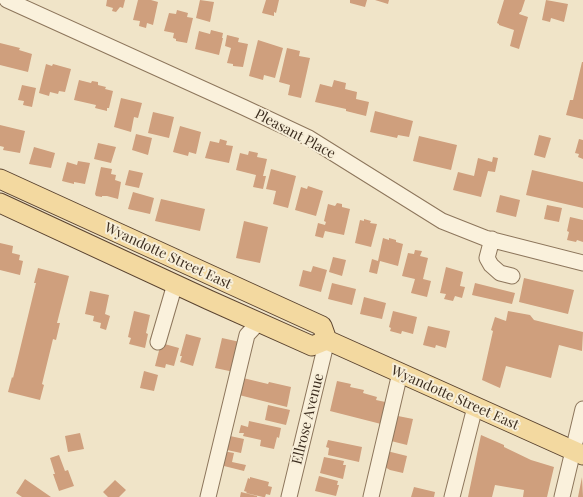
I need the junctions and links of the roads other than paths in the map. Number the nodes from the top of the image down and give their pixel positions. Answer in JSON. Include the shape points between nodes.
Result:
{"nodes":[{"id":1,"x":7,"y":0,"type":"edge"},
{"id":2,"x":0,"y":179,"type":"edge"},
{"id":3,"x":0,"y":203,"type":"edge"},
{"id":4,"x":492,"y":239,"type":"junction"},
{"id":5,"x":583,"y":263,"type":"edge"},
{"id":6,"x":512,"y":276,"type":"dead end"},
{"id":7,"x":175,"y":284,"type":"junction"},
{"id":8,"x":260,"y":322,"type":"junction"},
{"id":9,"x":327,"y":340,"type":"junction"},
{"id":10,"x":158,"y":342,"type":"dead end"},
{"id":11,"x":400,"y":374,"type":"junction"},
{"id":12,"x":474,"y":407,"type":"junction"},
{"id":13,"x":583,"y":409,"type":"edge"},
{"id":14,"x":578,"y":452,"type":"edge"},
{"id":15,"x":208,"y":497,"type":"edge"},
{"id":16,"x":289,"y":497,"type":"edge"},
{"id":17,"x":371,"y":497,"type":"edge"},
{"id":18,"x":452,"y":497,"type":"edge"},
{"id":19,"x":562,"y":497,"type":"edge"}],
"edges":[{"from":1,"to":4,"type":"street","name":"Pleasant Place","via":[[309,138],[442,221]]},
{"from":2,"to":9,"type":"main road","name":"Wyandotte Street East","via":[[322,326]]},
{"from":3,"to":7,"type":"main road","name":"Wyandotte Street East"},
{"from":4,"to":5,"type":"street","name":"Pleasant Place"},
{"from":4,"to":6,"type":"street","via":[[487,258],[500,273]]},
{"from":7,"to":8,"type":"main road","name":"Wyandotte Street East"},
{"from":7,"to":10,"type":"street"},
{"from":8,"to":9,"type":"main road","name":"Wyandotte Street East","via":[[312,346]]},
{"from":8,"to":15,"type":"street","via":[[247,335]]},
{"from":9,"to":11,"type":"main road","name":"Wyandotte Street East"},
{"from":9,"to":16,"type":"street","name":"Ellrose Avenue"},
{"from":11,"to":12,"type":"main road","name":"Wyandotte Street East"},
{"from":11,"to":17,"type":"street"},
{"from":12,"to":14,"type":"main road","name":"Wyandotte Street East"},
{"from":12,"to":18,"type":"street"},
{"from":13,"to":14,"type":"street"},
{"from":14,"to":19,"type":"street"}]}
